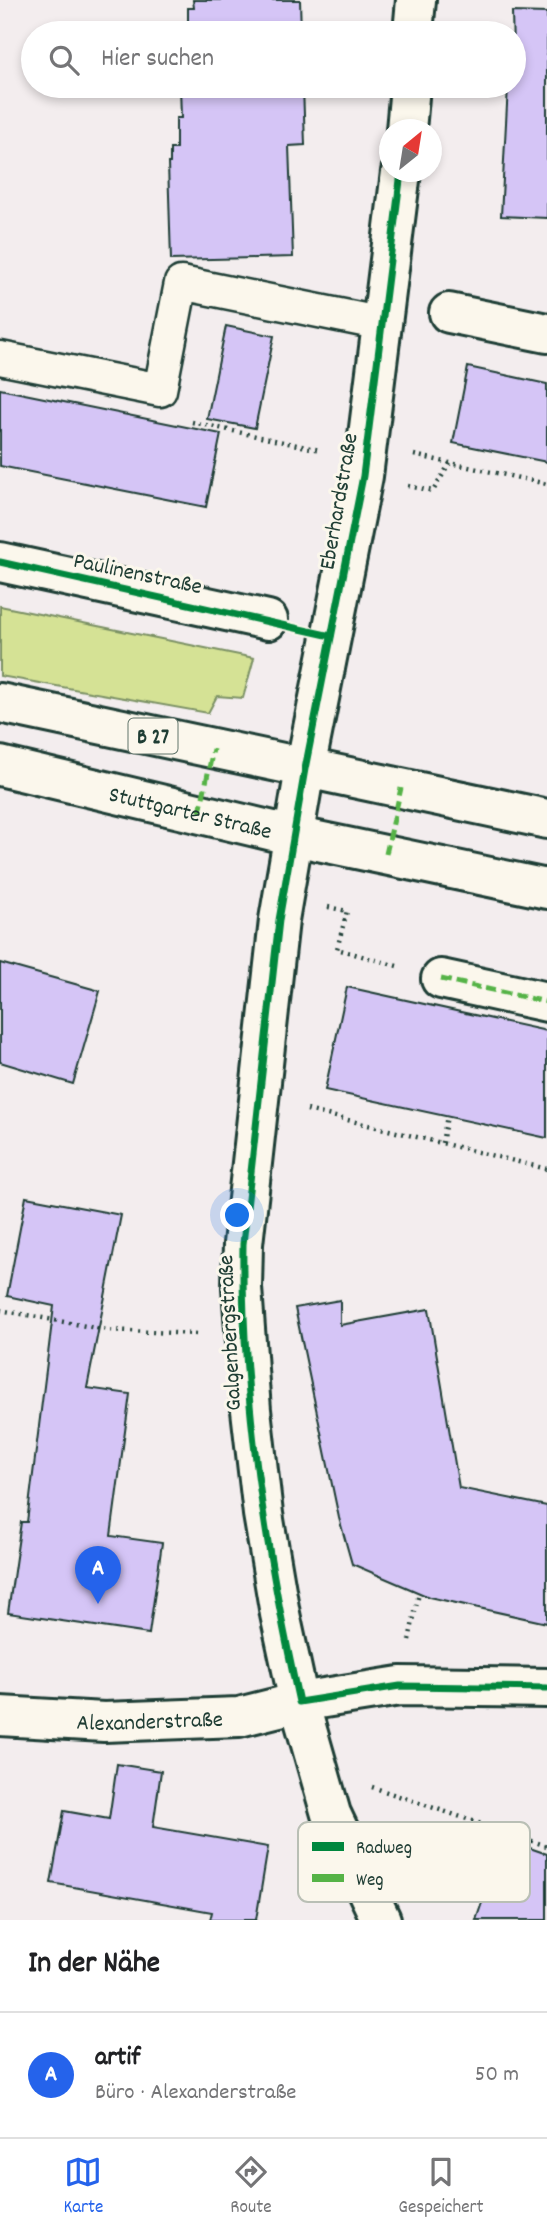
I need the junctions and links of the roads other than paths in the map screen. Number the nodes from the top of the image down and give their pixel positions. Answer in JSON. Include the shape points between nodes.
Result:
{"nodes":[{"id":1,"x":416,"y":0,"type":"edge"},
{"id":2,"x":414,"y":21,"type":"edge"},
{"id":3,"x":409,"y":98,"type":"edge"},
{"id":4,"x":408,"y":119,"type":"edge"},
{"id":5,"x":400,"y":182,"type":"edge"},
{"id":6,"x":449,"y":313,"type":"dead end"},
{"id":7,"x":383,"y":324,"type":"junction"},
{"id":8,"x":547,"y":333,"type":"edge"},
{"id":9,"x":0,"y":358,"type":"edge"},
{"id":10,"x":0,"y":562,"type":"edge"},
{"id":11,"x":268,"y":620,"type":"dead end"},
{"id":12,"x":0,"y":704,"type":"edge"},
{"id":13,"x":0,"y":766,"type":"edge"},
{"id":14,"x":305,"y":769,"type":"junction"},
{"id":15,"x":547,"y":819,"type":"edge"},
{"id":16,"x":295,"y":835,"type":"junction"},
{"id":17,"x":547,"y":889,"type":"edge"},
{"id":18,"x":441,"y":979,"type":"road end"},
{"id":19,"x":547,"y":1002,"type":"edge"},
{"id":20,"x":547,"y":1688,"type":"edge"},
{"id":21,"x":299,"y":1702,"type":"junction"},
{"id":22,"x":0,"y":1716,"type":"edge"},
{"id":23,"x":335,"y":1822,"type":"edge"},
{"id":24,"x":373,"y":1902,"type":"edge"},
{"id":25,"x":381,"y":1920,"type":"edge"}],
"edges":[{"from":1,"to":2,"type":"street"},
{"from":3,"to":4,"type":"street"},
{"from":5,"to":7,"type":"street","name":"Eberhardstraße"},
{"from":6,"to":8,"type":"street"},
{"from":7,"to":9,"type":"lane","via":[[181,283],[160,390]]},
{"from":7,"to":14,"type":"street","name":"Eberhardstraße","via":[[364,468]]},
{"from":10,"to":11,"type":"street","name":"Paulinenstraße"},
{"from":12,"to":14,"type":"street","number":"B 27"},
{"from":13,"to":16,"type":"street","name":"Stuttgarter Straße"},
{"from":14,"to":15,"type":"street","number":"B 27"},
{"from":14,"to":16,"type":"street","name":"Eberhardstraße"},
{"from":16,"to":17,"type":"street","name":"Stuttgarter Straße"},
{"from":16,"to":21,"type":"street","name":"Galgenbergstraße","via":[[283,896],[243,1244],[244,1334],[263,1514]]},
{"from":18,"to":19,"type":"street"},
{"from":20,"to":21,"type":"street","name":"Alexanderstraße","via":[[400,1686]]},
{"from":21,"to":22,"type":"street","name":"Alexanderstraße","via":[[239,1717],[104,1722]]},
{"from":21,"to":23,"type":"street","name":"Galgenbergstraße"},
{"from":24,"to":25,"type":"street","name":"Galgenbergstraße"}]}
